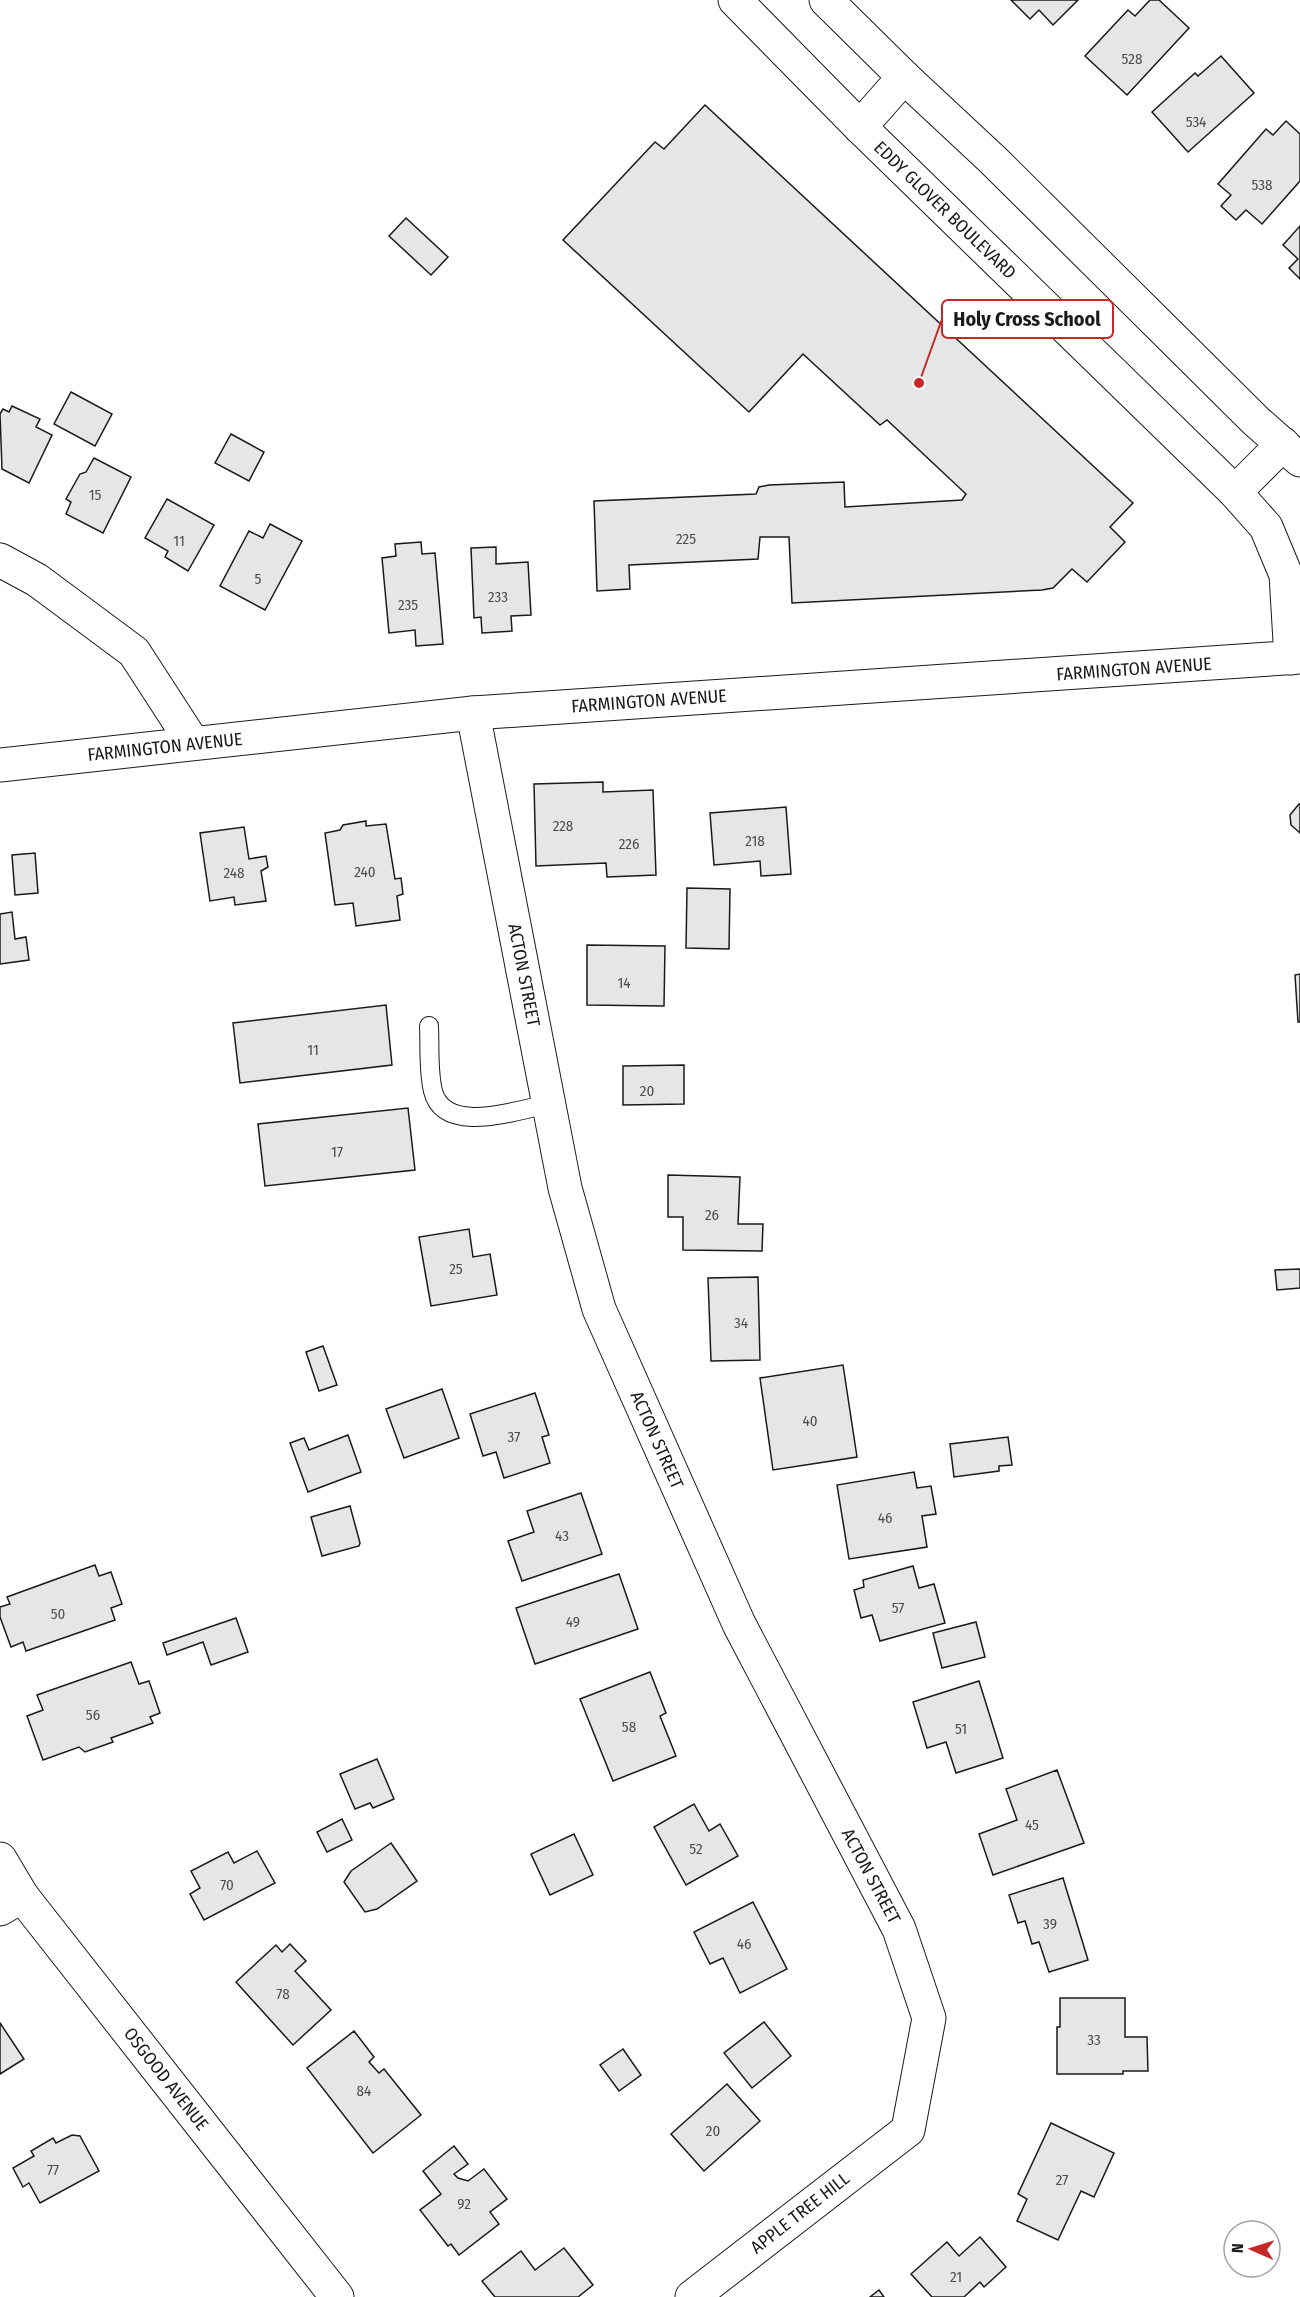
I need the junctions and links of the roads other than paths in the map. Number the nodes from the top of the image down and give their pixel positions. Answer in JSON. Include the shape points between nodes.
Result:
{"nodes":[{"id":1,"x":735,"y":0,"type":"edge"},
{"id":2,"x":826,"y":0,"type":"edge"},
{"id":3,"x":904,"y":77,"type":"junction"},
{"id":4,"x":860,"y":127,"type":"junction"},
{"id":5,"x":1292,"y":452,"type":"edge"},
{"id":6,"x":1235,"y":492,"type":"junction"},
{"id":7,"x":0,"y":560,"type":"edge"},
{"id":8,"x":1296,"y":658,"type":"edge"},
{"id":9,"x":473,"y":713,"type":"junction"},
{"id":10,"x":193,"y":743,"type":"junction"},
{"id":11,"x":0,"y":765,"type":"edge"},
{"id":12,"x":429,"y":1026,"type":"dead end"},
{"id":13,"x":549,"y":1104,"type":"junction"},
{"id":14,"x":0,"y":1858,"type":"edge"},
{"id":15,"x":11,"y":1903,"type":"edge"},
{"id":16,"x":908,"y":2130,"type":"joint"},
{"id":17,"x":337,"y":2297,"type":"edge"},
{"id":18,"x":692,"y":2297,"type":"edge"}],
"edges":[{"from":1,"to":4,"type":"street","name":"EDDY GLOVER BOULEVARD"},
{"from":2,"to":3,"type":"street"},
{"from":3,"to":4,"type":"street"},
{"from":3,"to":5,"type":"street"},
{"from":4,"to":6,"type":"street","name":"EDDY GLOVER BOULEVARD"},
{"from":5,"to":6,"type":"street"},
{"from":6,"to":8,"type":"street","name":"EDDY GLOVER BOULEVARD","via":[[1266,527],[1286,575]]},
{"from":7,"to":10,"type":"street","via":[[37,580],[134,652]]},
{"from":8,"to":9,"type":"street","name":"FARMINGTON AVENUE"},
{"from":9,"to":10,"type":"street","name":"FARMINGTON AVENUE"},
{"from":9,"to":13,"type":"street","name":"ACTON STREET"},
{"from":10,"to":11,"type":"street","name":"FARMINGTON AVENUE"},
{"from":12,"to":13,"type":"lane","via":[[433,1090],[439,1107],[467,1118]]},
{"from":13,"to":16,"type":"street","name":"ACTON STREET","via":[[565,1188],[599,1309],[739,1624],[899,1929],[929,2018]]},
{"from":14,"to":15,"type":"street","name":"OSGOOD AVENUE"},
{"from":15,"to":17,"type":"street","name":"OSGOOD AVENUE"},
{"from":16,"to":18,"type":"street","name":"APPLE TREE HILL"}]}
